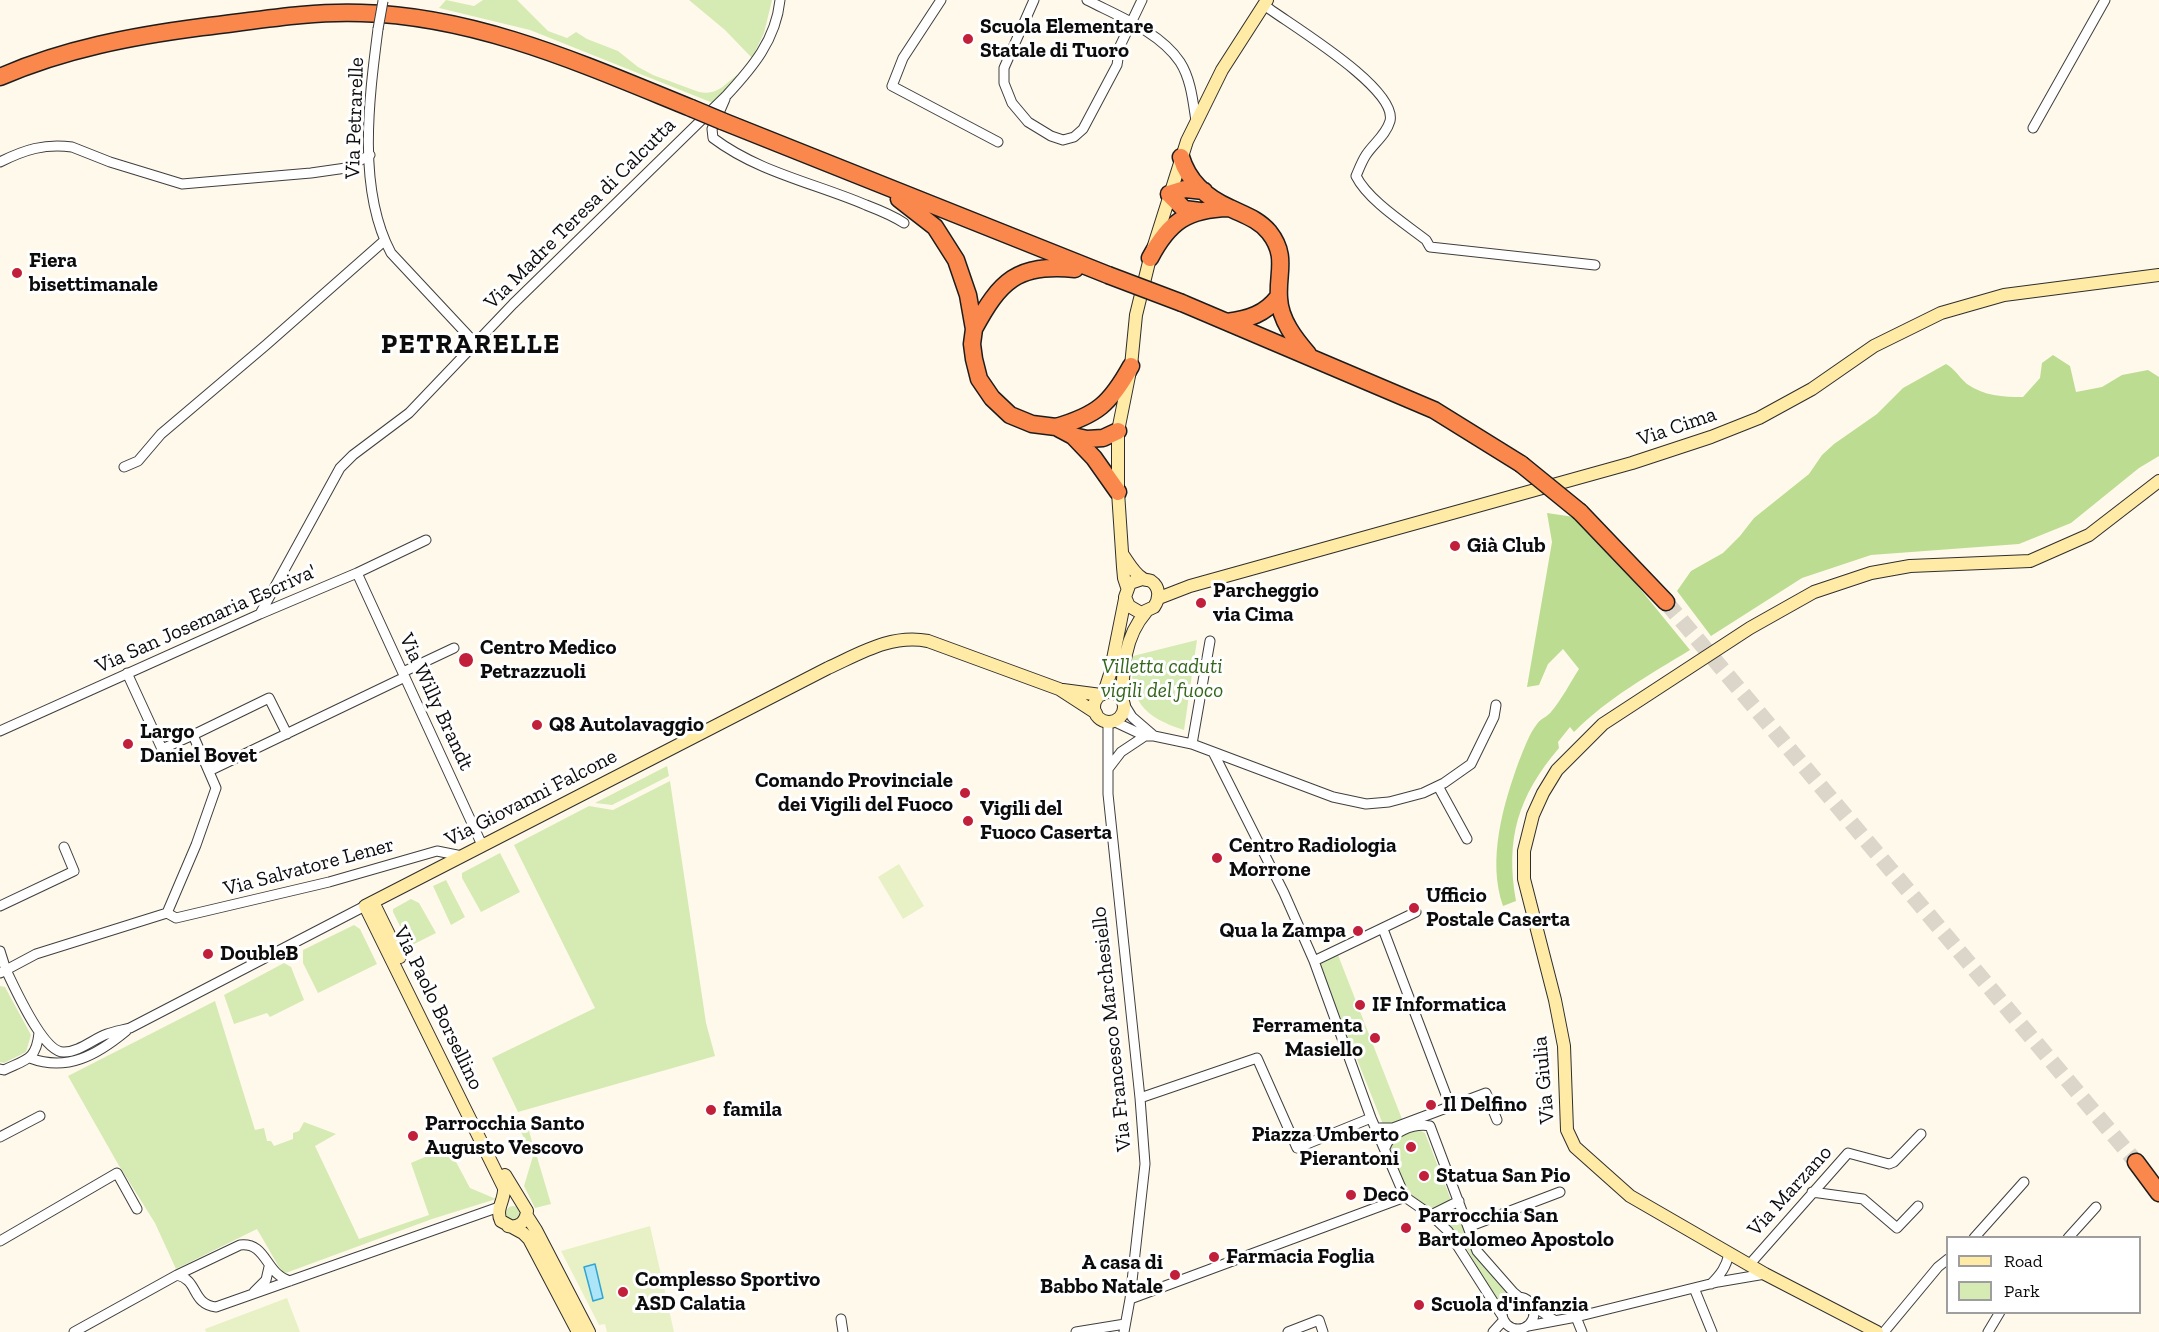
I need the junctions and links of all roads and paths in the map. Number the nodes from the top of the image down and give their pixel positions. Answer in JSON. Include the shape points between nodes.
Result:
{"nodes":[{"id":1,"x":780,"y":0,"type":"edge"},
{"id":2,"x":941,"y":0,"type":"edge"},
{"id":3,"x":1034,"y":0,"type":"edge"},
{"id":4,"x":1087,"y":0,"type":"edge"},
{"id":5,"x":1142,"y":0,"type":"edge"},
{"id":6,"x":2105,"y":0,"type":"edge"},
{"id":7,"x":383,"y":1,"type":"edge"},
{"id":8,"x":1266,"y":2,"type":"edge"},
{"id":9,"x":1130,"y":23,"type":"junction"},
{"id":10,"x":0,"y":77,"type":"edge"},
{"id":11,"x":726,"y":96,"type":"junction"},
{"id":12,"x":1196,"y":121,"type":"junction"},
{"id":13,"x":2033,"y":128,"type":"dead end"},
{"id":14,"x":998,"y":142,"type":"dead end"},
{"id":15,"x":370,"y":155,"type":"junction"},
{"id":16,"x":1181,"y":157,"type":"junction"},
{"id":17,"x":0,"y":162,"type":"edge"},
{"id":18,"x":885,"y":187,"type":"junction"},
{"id":19,"x":1204,"y":192,"type":"junction"},
{"id":20,"x":1168,"y":194,"type":"junction"},
{"id":21,"x":1229,"y":208,"type":"junction"},
{"id":22,"x":1200,"y":211,"type":"junction"},
{"id":23,"x":904,"y":223,"type":"dead end"},
{"id":24,"x":384,"y":241,"type":"junction"},
{"id":25,"x":1150,"y":258,"type":"junction"},
{"id":26,"x":1595,"y":265,"type":"dead end"},
{"id":27,"x":1101,"y":272,"type":"junction"},
{"id":28,"x":2159,"y":275,"type":"edge"},
{"id":29,"x":1278,"y":297,"type":"junction"},
{"id":30,"x":1227,"y":322,"type":"junction"},
{"id":31,"x":974,"y":329,"type":"junction"},
{"id":32,"x":476,"y":344,"type":"junction"},
{"id":33,"x":1310,"y":357,"type":"junction"},
{"id":34,"x":1131,"y":366,"type":"junction"},
{"id":35,"x":1077,"y":428,"type":"junction"},
{"id":36,"x":1118,"y":431,"type":"junction"},
{"id":37,"x":123,"y":466,"type":"dead end"},
{"id":38,"x":2159,"y":481,"type":"edge"},
{"id":39,"x":1118,"y":492,"type":"junction"},
{"id":40,"x":426,"y":540,"type":"dead end"},
{"id":41,"x":1122,"y":553,"type":"junction"},
{"id":42,"x":357,"y":573,"type":"junction"},
{"id":43,"x":1148,"y":581,"type":"junction"},
{"id":44,"x":1190,"y":586,"type":"junction"},
{"id":45,"x":1126,"y":592,"type":"junction"},
{"id":46,"x":1159,"y":598,"type":"junction"},
{"id":47,"x":1666,"y":602,"type":"tunnel mouth"},
{"id":48,"x":1146,"y":612,"type":"junction"},
{"id":49,"x":260,"y":614,"type":"junction"},
{"id":50,"x":1210,"y":641,"type":"dead end"},
{"id":51,"x":454,"y":648,"type":"dead end"},
{"id":52,"x":126,"y":673,"type":"junction"},
{"id":53,"x":404,"y":674,"type":"junction"},
{"id":54,"x":1059,"y":689,"type":"junction"},
{"id":55,"x":1103,"y":694,"type":"junction"},
{"id":56,"x":1123,"y":702,"type":"junction"},
{"id":57,"x":1496,"y":705,"type":"dead end"},
{"id":58,"x":1096,"y":713,"type":"junction"},
{"id":59,"x":1110,"y":721,"type":"junction"},
{"id":60,"x":0,"y":731,"type":"edge"},
{"id":61,"x":287,"y":734,"type":"junction"},
{"id":62,"x":193,"y":735,"type":"junction"},
{"id":63,"x":1150,"y":736,"type":"junction"},
{"id":64,"x":1192,"y":744,"type":"junction"},
{"id":65,"x":1213,"y":752,"type":"junction"},
{"id":66,"x":1108,"y":768,"type":"junction"},
{"id":67,"x":209,"y":771,"type":"junction"},
{"id":68,"x":1438,"y":786,"type":"junction"},
{"id":69,"x":1467,"y":839,"type":"dead end"},
{"id":70,"x":482,"y":845,"type":"junction"},
{"id":71,"x":64,"y":848,"type":"dead end"},
{"id":72,"x":462,"y":856,"type":"junction"},
{"id":73,"x":369,"y":904,"type":"junction"},
{"id":74,"x":0,"y":906,"type":"edge"},
{"id":75,"x":1416,"y":912,"type":"dead end"},
{"id":76,"x":167,"y":913,"type":"junction"},
{"id":77,"x":1383,"y":929,"type":"junction"},
{"id":78,"x":0,"y":951,"type":"edge"},
{"id":79,"x":1314,"y":961,"type":"junction"},
{"id":80,"x":3,"y":972,"type":"edge"},
{"id":81,"x":130,"y":1028,"type":"junction"},
{"id":82,"x":39,"y":1033,"type":"junction"},
{"id":83,"x":30,"y":1058,"type":"junction"},
{"id":84,"x":0,"y":1069,"type":"edge"},
{"id":85,"x":1140,"y":1098,"type":"junction"},
{"id":86,"x":1451,"y":1108,"type":"junction"},
{"id":87,"x":1433,"y":1114,"type":"junction"},
{"id":88,"x":40,"y":1116,"type":"dead end"},
{"id":89,"x":1371,"y":1118,"type":"junction"},
{"id":90,"x":1497,"y":1120,"type":"dead end"},
{"id":91,"x":1430,"y":1126,"type":"junction"},
{"id":92,"x":1376,"y":1128,"type":"junction"},
{"id":93,"x":1921,"y":1134,"type":"dead end"},
{"id":94,"x":0,"y":1137,"type":"edge"},
{"id":95,"x":1385,"y":1148,"type":"junction"},
{"id":96,"x":2136,"y":1162,"type":"tunnel mouth"},
{"id":97,"x":2024,"y":1182,"type":"dead end"},
{"id":98,"x":1560,"y":1192,"type":"dead end"},
{"id":99,"x":1812,"y":1192,"type":"junction"},
{"id":100,"x":2159,"y":1193,"type":"edge"},
{"id":101,"x":1405,"y":1197,"type":"junction"},
{"id":102,"x":504,"y":1198,"type":"junction"},
{"id":103,"x":1459,"y":1201,"type":"junction"},
{"id":104,"x":1918,"y":1206,"type":"dead end"},
{"id":105,"x":2096,"y":1207,"type":"dead end"},
{"id":106,"x":137,"y":1209,"type":"dead end"},
{"id":107,"x":1431,"y":1215,"type":"junction"},
{"id":108,"x":526,"y":1216,"type":"junction"},
{"id":109,"x":475,"y":1217,"type":"junction"},
{"id":110,"x":506,"y":1225,"type":"junction"},
{"id":111,"x":1468,"y":1227,"type":"junction"},
{"id":112,"x":1976,"y":1236,"type":"edge"},
{"id":113,"x":2070,"y":1236,"type":"edge"},
{"id":114,"x":0,"y":1241,"type":"edge"},
{"id":115,"x":1729,"y":1254,"type":"junction"},
{"id":116,"x":1946,"y":1260,"type":"edge"},
{"id":117,"x":203,"y":1262,"type":"junction"},
{"id":118,"x":1749,"y":1265,"type":"junction"},
{"id":119,"x":269,"y":1267,"type":"junction"},
{"id":120,"x":1765,"y":1274,"type":"junction"},
{"id":121,"x":177,"y":1275,"type":"junction"},
{"id":122,"x":290,"y":1281,"type":"junction"},
{"id":123,"x":1711,"y":1284,"type":"junction"},
{"id":124,"x":193,"y":1285,"type":"junction"},
{"id":125,"x":1694,"y":1289,"type":"junction"},
{"id":126,"x":250,"y":1295,"type":"junction"},
{"id":127,"x":1519,"y":1297,"type":"junction"},
{"id":128,"x":1130,"y":1299,"type":"junction"},
{"id":129,"x":1533,"y":1306,"type":"junction"},
{"id":130,"x":2000,"y":1314,"type":"edge"},
{"id":131,"x":1576,"y":1317,"type":"junction"},
{"id":132,"x":1502,"y":1318,"type":"junction"},
{"id":133,"x":841,"y":1319,"type":"dead end"},
{"id":134,"x":1554,"y":1320,"type":"junction"},
{"id":135,"x":1528,"y":1326,"type":"junction"},
{"id":136,"x":1124,"y":1328,"type":"edge"},
{"id":137,"x":1511,"y":1330,"type":"edge"},
{"id":138,"x":1715,"y":1331,"type":"edge"},
{"id":139,"x":74,"y":1332,"type":"edge"},
{"id":140,"x":578,"y":1332,"type":"edge"},
{"id":141,"x":589,"y":1332,"type":"edge"},
{"id":142,"x":843,"y":1332,"type":"edge"},
{"id":143,"x":1076,"y":1332,"type":"edge"},
{"id":144,"x":1288,"y":1332,"type":"edge"},
{"id":145,"x":1323,"y":1332,"type":"edge"},
{"id":146,"x":1493,"y":1332,"type":"edge"},
{"id":147,"x":1582,"y":1332,"type":"edge"},
{"id":148,"x":1877,"y":1332,"type":"edge"},
{"id":149,"x":1884,"y":1332,"type":"edge"},
{"id":150,"x":1988,"y":1332,"type":"edge"}],
"edges":[{"from":1,"to":11,"type":"street","name":"Via Madre Teresa di Calcutta","via":[[763,52]]},
{"from":2,"to":14,"type":"street","via":[[903,58],[892,86]]},
{"from":3,"to":9,"type":"street","via":[[1004,68],[1005,83],[1012,104],[1023,117],[1063,140],[1083,129],[1117,65]]},
{"from":4,"to":9,"type":"street"},
{"from":5,"to":9,"type":"street"},
{"from":6,"to":13,"type":"street"},
{"from":7,"to":15,"type":"street","name":"Via Petrarelle","bridge":true,"via":[[369,114]]},
{"from":8,"to":12,"type":"street","via":[[1222,70]]},
{"from":8,"to":26,"type":"street","via":[[1353,69],[1389,105],[1390,120],[1356,176],[1368,192],[1430,247]]},
{"from":9,"to":12,"type":"street","via":[[1164,46],[1180,63]]},
{"from":10,"to":18,"type":"highway","bridge":true,"via":[[72,51],[157,33],[304,15],[399,15],[492,34],[560,55]]},
{"from":11,"to":23,"type":"street","via":[[712,129],[713,138],[725,147],[771,171],[837,193]]},
{"from":11,"to":32,"type":"street","name":"Via Madre Teresa di Calcutta"},
{"from":12,"to":16,"type":"street"},
{"from":15,"to":17,"type":"street","via":[[346,168],[197,183],[168,181],[59,145],[23,150]]},
{"from":15,"to":24,"type":"street","name":"Via Petrarelle","via":[[368,169],[375,214]]},
{"from":16,"to":19,"type":"highway","via":[[1191,180]]},
{"from":16,"to":20,"type":"street"},
{"from":18,"to":27,"type":"highway"},
{"from":18,"to":31,"type":"highway","via":[[935,227],[956,260]]},
{"from":19,"to":20,"type":"highway","via":[[1185,189]]},
{"from":19,"to":21,"type":"highway"},
{"from":20,"to":22,"type":"highway","via":[[1184,209]]},
{"from":20,"to":25,"type":"street"},
{"from":21,"to":22,"type":"highway"},
{"from":21,"to":29,"type":"highway","via":[[1244,213],[1270,233],[1279,250]]},
{"from":22,"to":25,"type":"highway","via":[[1178,221],[1162,235]]},
{"from":24,"to":32,"type":"street","name":"Via Petrarelle","via":[[414,280]]},
{"from":24,"to":37,"type":"street","via":[[161,434],[138,461]]},
{"from":25,"to":34,"type":"street","via":[[1136,315]]},
{"from":27,"to":30,"type":"highway","bridge":true},
{"from":27,"to":31,"type":"highway","via":[[1048,266],[1017,275],[997,292]]},
{"from":28,"to":44,"type":"street","name":"Via Cima","via":[[2004,296],[1941,313],[1874,346],[1812,389],[1759,418],[1711,437],[1632,464]]},
{"from":29,"to":30,"type":"highway","via":[[1262,313]]},
{"from":29,"to":33,"type":"highway","via":[[1290,331]]},
{"from":30,"to":33,"type":"highway"},
{"from":31,"to":35,"type":"highway","via":[[972,344],[979,379],[992,398],[1010,415],[1032,424]]},
{"from":32,"to":49,"type":"street","name":"Via Madre Teresa di Calcutta","via":[[409,413],[340,468]]},
{"from":33,"to":47,"type":"highway","bridge":true,"via":[[1434,410],[1521,464],[1580,512]]},
{"from":34,"to":35,"type":"highway","via":[[1110,399]]},
{"from":34,"to":36,"type":"street"},
{"from":35,"to":36,"type":"highway","via":[[1087,439],[1103,438]]},
{"from":35,"to":39,"type":"highway"},
{"from":36,"to":39,"type":"street"},
{"from":38,"to":115,"type":"street","name":"Via Giulia","via":[[2089,535],[2030,561],[1910,566],[1870,573],[1814,592],[1750,628],[1603,724],[1557,770],[1543,793],[1524,851],[1526,892],[1564,1046],[1567,1130],[1581,1154],[1630,1196]]},
{"from":39,"to":41,"type":"street"},
{"from":40,"to":42,"type":"street","name":"Via San Josemaria Escriva'"},
{"from":41,"to":43,"type":"street"},
{"from":41,"to":45,"type":"street"},
{"from":42,"to":49,"type":"street","name":"Via San Josemaria Escriva'"},
{"from":42,"to":53,"type":"street","name":"Via Willy Brandt"},
{"from":43,"to":44,"type":"street","name":"Via Cima"},
{"from":43,"to":45,"type":"street","via":[[1134,581]]},
{"from":43,"to":46,"type":"street"},
{"from":44,"to":46,"type":"street","name":"Via Cima"},
{"from":45,"to":48,"type":"street","via":[[1126,602],[1132,609]]},
{"from":45,"to":55,"type":"street"},
{"from":46,"to":48,"type":"street"},
{"from":48,"to":56,"type":"street","via":[[1127,646]]},
{"from":49,"to":52,"type":"street","name":"Via San Josemaria Escriva'"},
{"from":50,"to":64,"type":"street"},
{"from":51,"to":53,"type":"street"},
{"from":52,"to":60,"type":"street","name":"Via San Josemaria Escriva'"},
{"from":52,"to":62,"type":"street","via":[[162,749]]},
{"from":53,"to":61,"type":"street"},
{"from":53,"to":70,"type":"street","name":"Via Willy Brandt"},
{"from":54,"to":55,"type":"street","name":"Via Giovanni Falcone"},
{"from":54,"to":58,"type":"street","name":"Via Giovanni Falcone"},
{"from":54,"to":70,"type":"street","name":"Via Giovanni Falcone","via":[[928,641],[913,638],[878,644]]},
{"from":55,"to":56,"type":"street","via":[[1113,693]]},
{"from":55,"to":58,"type":"street","via":[[1096,701]]},
{"from":56,"to":59,"type":"street","via":[[1121,716]]},
{"from":56,"to":63,"type":"street"},
{"from":57,"to":68,"type":"street","via":[[1471,764]]},
{"from":58,"to":59,"type":"street"},
{"from":59,"to":63,"type":"street"},
{"from":59,"to":66,"type":"street","name":"Via Francesco Marchesiello"},
{"from":61,"to":62,"type":"street","via":[[269,698]]},
{"from":61,"to":67,"type":"street"},
{"from":62,"to":67,"type":"street"},
{"from":63,"to":64,"type":"street"},
{"from":63,"to":66,"type":"street","via":[[1121,752]]},
{"from":64,"to":65,"type":"street"},
{"from":65,"to":68,"type":"street","via":[[1333,797],[1366,804],[1389,802]]},
{"from":65,"to":79,"type":"street"},
{"from":66,"to":85,"type":"street","name":"Via Francesco Marchesiello"},
{"from":67,"to":76,"type":"street","via":[[216,788]]},
{"from":68,"to":69,"type":"street"},
{"from":70,"to":72,"type":"street","name":"Via Giovanni Falcone"},
{"from":71,"to":74,"type":"street","via":[[74,871]]},
{"from":72,"to":73,"type":"street","name":"Via Giovanni Falcone"},
{"from":72,"to":76,"type":"street","name":"Via Salvatore Lener","via":[[437,851],[223,908],[176,918]]},
{"from":73,"to":81,"type":"street","name":"Via Giovanni Falcone"},
{"from":73,"to":102,"type":"street","name":"Via Paolo Borsellino","via":[[504,1188]]},
{"from":75,"to":77,"type":"street"},
{"from":76,"to":80,"type":"street","name":"Via Salvatore Lener","via":[[36,954]]},
{"from":77,"to":79,"type":"street"},
{"from":77,"to":86,"type":"street"},
{"from":78,"to":80,"type":"street"},
{"from":79,"to":89,"type":"street"},
{"from":80,"to":82,"type":"street"},
{"from":81,"to":82,"type":"street","name":"Via Giovanni Falcone","via":[[64,1052],[50,1047]]},
{"from":81,"to":83,"type":"street","name":"Via Giovanni Falcone","via":[[75,1061],[58,1064]]},
{"from":82,"to":83,"type":"street","via":[[38,1048]]},
{"from":83,"to":84,"type":"street"},
{"from":85,"to":89,"type":"street","via":[[1257,1058],[1297,1148]]},
{"from":85,"to":128,"type":"street","name":"Via Francesco Marchesiello","via":[[1145,1164]]},
{"from":86,"to":87,"type":"street"},
{"from":86,"to":90,"type":"street","via":[[1486,1093]]},
{"from":87,"to":91,"type":"street"},
{"from":87,"to":92,"type":"street","via":[[1388,1129]]},
{"from":88,"to":94,"type":"street"},
{"from":89,"to":92,"type":"street"},
{"from":91,"to":95,"type":"street","via":[[1416,1125],[1393,1135]]},
{"from":91,"to":103,"type":"street"},
{"from":92,"to":95,"type":"street"},
{"from":93,"to":99,"type":"street","name":"Via Marzano","via":[[1889,1164],[1848,1153]]},
{"from":95,"to":101,"type":"street"},
{"from":96,"to":100,"type":"highway"},
{"from":97,"to":112,"type":"street"},
{"from":98,"to":111,"type":"street"},
{"from":99,"to":104,"type":"street","via":[[1863,1199],[1897,1228]]},
{"from":99,"to":118,"type":"street","name":"Via Marzano"},
{"from":101,"to":107,"type":"street"},
{"from":101,"to":128,"type":"street"},
{"from":102,"to":108,"type":"street","via":[[523,1203]]},
{"from":102,"to":109,"type":"street"},
{"from":102,"to":110,"type":"street","via":[[499,1216]]},
{"from":103,"to":107,"type":"street"},
{"from":103,"to":111,"type":"street"},
{"from":105,"to":113,"type":"street"},
{"from":106,"to":114,"type":"street","via":[[117,1173]]},
{"from":107,"to":132,"type":"street","via":[[1448,1231]]},
{"from":108,"to":110,"type":"street","via":[[522,1224]]},
{"from":108,"to":141,"type":"street"},
{"from":109,"to":110,"type":"street"},
{"from":109,"to":122,"type":"street"},
{"from":110,"to":140,"type":"street","via":[[529,1239]]},
{"from":111,"to":127,"type":"street","via":[[1477,1251]]},
{"from":115,"to":118,"type":"street","name":"Via Giulia"},
{"from":115,"to":123,"type":"street","via":[[1727,1265]]},
{"from":116,"to":149,"type":"street"},
{"from":117,"to":119,"type":"street","via":[[247,1244],[260,1250]]},
{"from":117,"to":121,"type":"street"},
{"from":117,"to":124,"type":"street"},
{"from":118,"to":120,"type":"street","name":"Via Giulia"},
{"from":119,"to":122,"type":"street"},
{"from":119,"to":126,"type":"street","via":[[266,1280]]},
{"from":120,"to":123,"type":"street"},
{"from":120,"to":148,"type":"street","name":"Via Giulia"},
{"from":121,"to":124,"type":"street"},
{"from":121,"to":139,"type":"street"},
{"from":122,"to":126,"type":"street"},
{"from":123,"to":125,"type":"street"},
{"from":124,"to":126,"type":"street","via":[[201,1302],[208,1306]]},
{"from":125,"to":131,"type":"street"},
{"from":125,"to":138,"type":"street"},
{"from":127,"to":129,"type":"street"},
{"from":127,"to":132,"type":"street","via":[[1504,1304]]},
{"from":128,"to":136,"type":"street","name":"Via Francesco Marchesiello"},
{"from":129,"to":134,"type":"street"},
{"from":129,"to":135,"type":"street"},
{"from":130,"to":150,"type":"street"},
{"from":131,"to":134,"type":"street"},
{"from":131,"to":147,"type":"street"},
{"from":132,"to":137,"type":"street"},
{"from":132,"to":146,"type":"street"},
{"from":133,"to":142,"type":"street"},
{"from":134,"to":135,"type":"street"},
{"from":135,"to":137,"type":"street"},
{"from":136,"to":143,"type":"street"},
{"from":144,"to":145,"type":"street","via":[[1319,1320]]}]}
